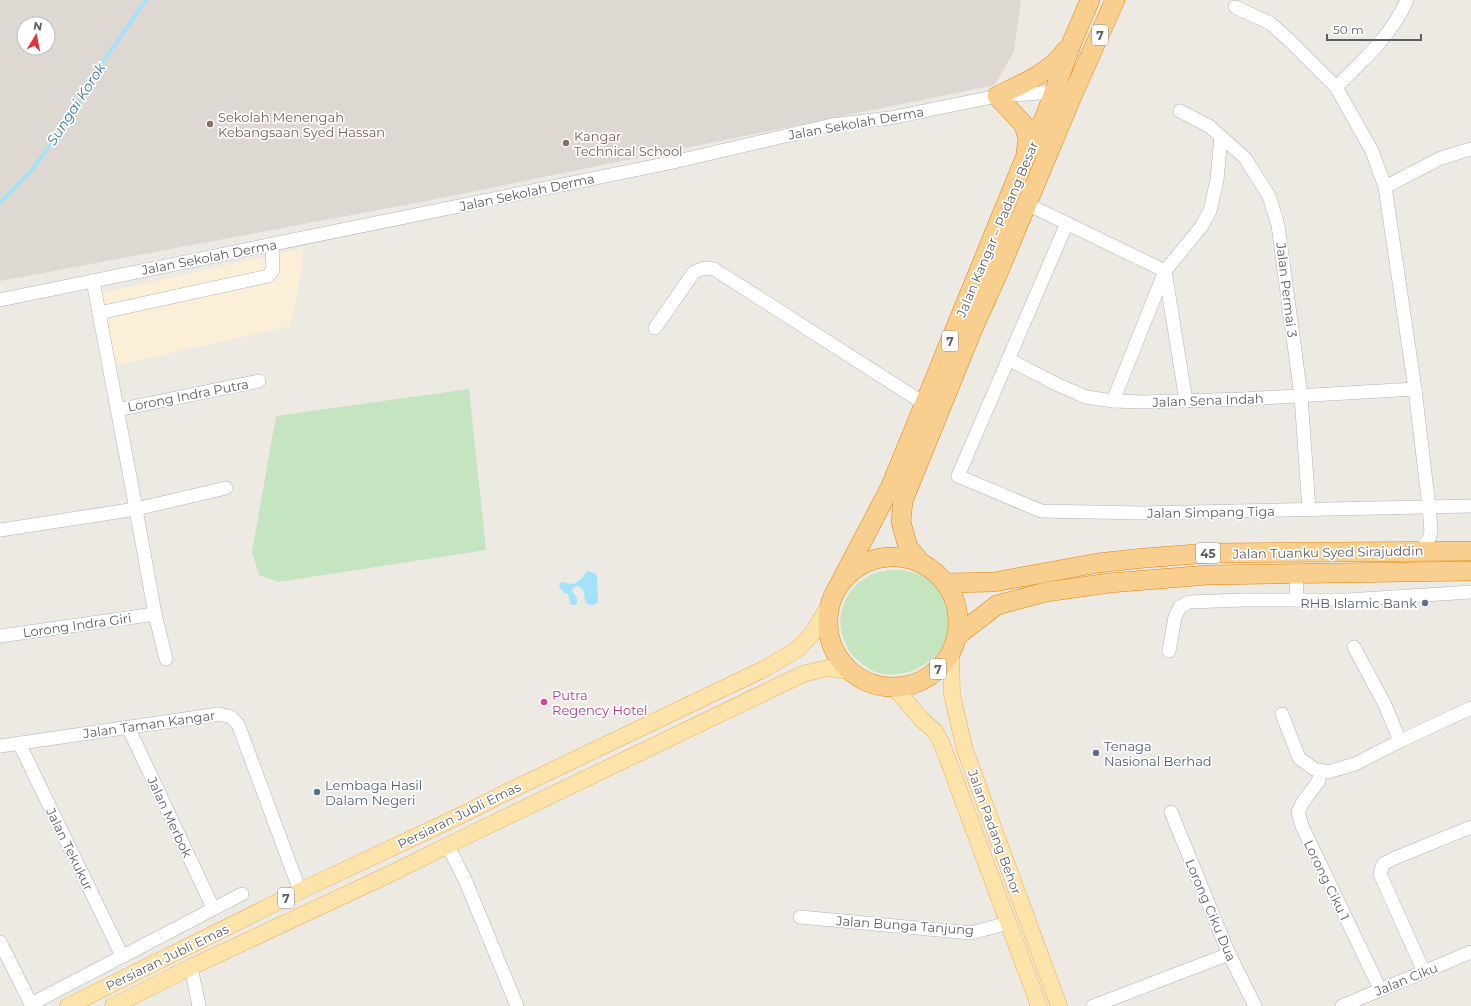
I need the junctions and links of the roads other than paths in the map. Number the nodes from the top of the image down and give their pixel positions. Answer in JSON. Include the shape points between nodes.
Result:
{"nodes":[{"id":1,"x":1090,"y":0,"type":"edge"},
{"id":2,"x":1115,"y":0,"type":"edge"},
{"id":3,"x":1407,"y":0,"type":"edge"},
{"id":4,"x":1235,"y":7,"type":"dead end"},
{"id":5,"x":1072,"y":42,"type":"junction"},
{"id":6,"x":1084,"y":70,"type":"junction"},
{"id":7,"x":1336,"y":87,"type":"junction"},
{"id":8,"x":1054,"y":92,"type":"junction"},
{"id":9,"x":997,"y":96,"type":"junction"},
{"id":10,"x":1180,"y":112,"type":"dead end"},
{"id":11,"x":1059,"y":128,"type":"junction"},
{"id":12,"x":1221,"y":137,"type":"junction"},
{"id":13,"x":1471,"y":149,"type":"edge"},
{"id":14,"x":1025,"y":158,"type":"junction"},
{"id":15,"x":1385,"y":187,"type":"junction"},
{"id":16,"x":1027,"y":204,"type":"junction"},
{"id":17,"x":1067,"y":224,"type":"junction"},
{"id":18,"x":272,"y":245,"type":"junction"},
{"id":19,"x":1165,"y":271,"type":"junction"},
{"id":20,"x":93,"y":281,"type":"junction"},
{"id":21,"x":0,"y":300,"type":"edge"},
{"id":22,"x":99,"y":313,"type":"junction"},
{"id":23,"x":655,"y":328,"type":"dead end"},
{"id":24,"x":1008,"y":359,"type":"junction"},
{"id":25,"x":259,"y":381,"type":"dead end"},
{"id":26,"x":1416,"y":389,"type":"junction"},
{"id":27,"x":1301,"y":396,"type":"junction"},
{"id":28,"x":1113,"y":401,"type":"junction"},
{"id":29,"x":1186,"y":401,"type":"junction"},
{"id":30,"x":924,"y":404,"type":"junction"},
{"id":31,"x":116,"y":410,"type":"junction"},
{"id":32,"x":226,"y":488,"type":"dead end"},
{"id":33,"x":1429,"y":506,"type":"junction"},
{"id":34,"x":1471,"y":506,"type":"edge"},
{"id":35,"x":136,"y":509,"type":"junction"},
{"id":36,"x":1308,"y":510,"type":"junction"},
{"id":37,"x":0,"y":530,"type":"edge"},
{"id":38,"x":1419,"y":551,"type":"junction"},
{"id":39,"x":1471,"y":551,"type":"edge"},
{"id":40,"x":922,"y":564,"type":"junction"},
{"id":41,"x":1471,"y":571,"type":"edge"},
{"id":42,"x":1296,"y":574,"type":"junction"},
{"id":43,"x":946,"y":583,"type":"junction"},
{"id":44,"x":1471,"y":592,"type":"edge"},
{"id":45,"x":834,"y":595,"type":"junction"},
{"id":46,"x":1297,"y":600,"type":"junction"},
{"id":47,"x":154,"y":614,"type":"junction"},
{"id":48,"x":958,"y":635,"type":"junction"},
{"id":49,"x":0,"y":636,"type":"edge"},
{"id":50,"x":1354,"y":646,"type":"dead end"},
{"id":51,"x":1169,"y":650,"type":"dead end"},
{"id":52,"x":951,"y":653,"type":"junction"},
{"id":53,"x":166,"y":659,"type":"dead end"},
{"id":54,"x":850,"y":670,"type":"junction"},
{"id":55,"x":894,"y":687,"type":"junction"},
{"id":56,"x":1471,"y":708,"type":"edge"},
{"id":57,"x":1282,"y":714,"type":"dead end"},
{"id":58,"x":128,"y":727,"type":"junction"},
{"id":59,"x":1400,"y":741,"type":"junction"},
{"id":60,"x":19,"y":743,"type":"junction"},
{"id":61,"x":0,"y":746,"type":"edge"},
{"id":62,"x":1317,"y":770,"type":"junction"},
{"id":63,"x":505,"y":792,"type":"junction"},
{"id":64,"x":1171,"y":812,"type":"dead end"},
{"id":65,"x":515,"y":813,"type":"junction"},
{"id":66,"x":1471,"y":827,"type":"edge"},
{"id":67,"x":448,"y":846,"type":"junction"},
{"id":68,"x":300,"y":891,"type":"junction"},
{"id":69,"x":242,"y":894,"type":"dead end"},
{"id":70,"x":213,"y":908,"type":"junction"},
{"id":71,"x":800,"y":917,"type":"dead end"},
{"id":72,"x":1008,"y":923,"type":"junction"},
{"id":73,"x":0,"y":942,"type":"edge"},
{"id":74,"x":1471,"y":952,"type":"edge"},
{"id":75,"x":1229,"y":954,"type":"junction"},
{"id":76,"x":122,"y":956,"type":"junction"},
{"id":77,"x":191,"y":967,"type":"junction"},
{"id":78,"x":1424,"y":972,"type":"junction"},
{"id":79,"x":1380,"y":989,"type":"junction"},
{"id":80,"x":31,"y":1005,"type":"edge"},
{"id":81,"x":68,"y":1006,"type":"edge"},
{"id":82,"x":113,"y":1006,"type":"edge"},
{"id":83,"x":199,"y":1006,"type":"edge"},
{"id":84,"x":517,"y":1006,"type":"edge"},
{"id":85,"x":1039,"y":1006,"type":"edge"},
{"id":86,"x":1059,"y":1006,"type":"edge"},
{"id":87,"x":1093,"y":1006,"type":"edge"},
{"id":88,"x":1255,"y":1006,"type":"edge"},
{"id":89,"x":1342,"y":1006,"type":"edge"}],
"edges":[{"from":1,"to":5,"type":"highway","name":"Jalan Kangar – Padang Besar","number":"7"},
{"from":2,"to":6,"type":"highway","name":"Jalan Kangar – Padang Besar","number":"7"},
{"from":3,"to":7,"type":"street","via":[[1390,30]]},
{"from":4,"to":7,"type":"street","via":[[1270,23]]},
{"from":5,"to":8,"type":"highway","name":"Jalan Kangar – Padang Besar","number":"7"},
{"from":5,"to":9,"type":"highway","via":[[1052,66]]},
{"from":6,"to":8,"type":"highway","via":[[1067,85]]},
{"from":6,"to":11,"type":"highway","name":"Jalan Kangar – Padang Besar","number":"7"},
{"from":7,"to":15,"type":"street","via":[[1372,151]]},
{"from":8,"to":9,"type":"street","name":"Jalan Sekolah Derma"},
{"from":8,"to":11,"type":"highway","via":[[1059,98]]},
{"from":8,"to":14,"type":"highway","name":"Jalan Kangar – Padang Besar","number":"7"},
{"from":9,"to":14,"type":"highway","via":[[1024,126],[1028,140]]},
{"from":9,"to":18,"type":"street","name":"Jalan Sekolah Derma","via":[[890,118],[832,125],[669,163]]},
{"from":10,"to":12,"type":"street","name":"Jalan Permai 3","via":[[1209,126]]},
{"from":11,"to":16,"type":"highway","name":"Jalan Kangar – Padang Besar","number":"7"},
{"from":12,"to":19,"type":"street","via":[[1217,180],[1210,211],[1201,227]]},
{"from":12,"to":27,"type":"street","name":"Jalan Permai 3","via":[[1245,158],[1269,196],[1278,225]]},
{"from":13,"to":15,"type":"street","via":[[1441,158]]},
{"from":14,"to":30,"type":"highway","name":"Jalan Kangar – Padang Besar","number":"7"},
{"from":15,"to":26,"type":"street"},
{"from":16,"to":17,"type":"street"},
{"from":16,"to":40,"type":"highway","name":"Jalan Kangar – Padang Besar","number":"7","via":[[903,501],[901,522],[908,547]]},
{"from":17,"to":19,"type":"street"},
{"from":17,"to":24,"type":"street"},
{"from":18,"to":20,"type":"street","name":"Jalan Sekolah Derma"},
{"from":18,"to":22,"type":"street","via":[[273,270],[268,276]]},
{"from":19,"to":28,"type":"street"},
{"from":19,"to":29,"type":"street"},
{"from":20,"to":21,"type":"street","name":"Jalan Sekolah Derma"},
{"from":20,"to":22,"type":"street"},
{"from":22,"to":31,"type":"street"},
{"from":23,"to":30,"type":"street","via":[[694,272],[704,268],[714,269]]},
{"from":24,"to":28,"type":"street","name":"Jalan Sena Indah","via":[[1086,397]]},
{"from":24,"to":36,"type":"street","name":"Jalan Simpang Tiga","via":[[958,476],[1041,511],[1142,513]]},
{"from":25,"to":31,"type":"street","name":"Lorong Indra Putra"},
{"from":26,"to":27,"type":"street","name":"Jalan Sena Indah"},
{"from":26,"to":33,"type":"street"},
{"from":27,"to":29,"type":"street","name":"Jalan Sena Indah"},
{"from":27,"to":36,"type":"street","name":"Jalan Permai 3"},
{"from":28,"to":29,"type":"street","name":"Jalan Sena Indah"},
{"from":30,"to":45,"type":"highway","name":"Jalan Kangar – Padang Besar","number":"7","via":[[890,488]]},
{"from":31,"to":35,"type":"street"},
{"from":32,"to":35,"type":"street"},
{"from":33,"to":34,"type":"street","name":"Jalan Simpang Tiga"},
{"from":33,"to":36,"type":"street","name":"Jalan Simpang Tiga"},
{"from":33,"to":38,"type":"street","via":[[1431,531],[1429,539]]},
{"from":35,"to":37,"type":"street"},
{"from":35,"to":47,"type":"street"},
{"from":38,"to":39,"type":"highway","name":"Jalan Tuanku Syed Sirajuddin","number":"45"},
{"from":38,"to":43,"type":"highway","name":"Jalan Tuanku Syed Sirajuddin","number":"45","via":[[1203,553],[1098,563],[994,582]]},
{"from":40,"to":43,"type":"highway","number":"7"},
{"from":40,"to":45,"type":"highway","number":"7","via":[[896,557],[879,558],[863,564],[849,574]]},
{"from":41,"to":42,"type":"highway","name":"Jalan Tuanku Syed Sirajuddin","number":"45"},
{"from":42,"to":46,"type":"street"},
{"from":42,"to":48,"type":"highway","name":"Jalan Tuanku Syed Sirajuddin","number":"45","via":[[1208,575],[1046,592],[997,604]]},
{"from":43,"to":48,"type":"highway","number":"7","via":[[958,608]]},
{"from":44,"to":46,"type":"street","via":[[1347,600]]},
{"from":45,"to":54,"type":"highway","number":"7","via":[[828,615],[830,640]]},
{"from":45,"to":63,"type":"main road","name":"Persiaran Jubli Emas","number":"7","via":[[812,634],[798,649],[785,657],[740,681]]},
{"from":46,"to":51,"type":"street","via":[[1189,602],[1180,607],[1175,617]]},
{"from":47,"to":49,"type":"street","name":"Lorong Indra Giri"},
{"from":47,"to":53,"type":"street"},
{"from":48,"to":52,"type":"highway","number":"7"},
{"from":50,"to":59,"type":"street","via":[[1385,705]]},
{"from":52,"to":55,"type":"highway","number":"7","via":[[927,678],[917,683]]},
{"from":52,"to":86,"type":"main road","name":"Jalan Padang Behor","via":[[952,695],[965,750]]},
{"from":54,"to":55,"type":"highway","number":"7","via":[[871,683]]},
{"from":54,"to":65,"type":"main road","name":"Persiaran Jubli Emas","number":"7","via":[[828,668],[803,674]]},
{"from":55,"to":72,"type":"main road","name":"Jalan Padang Behor","via":[[922,720],[935,731],[942,744]]},
{"from":56,"to":59,"type":"street"},
{"from":57,"to":62,"type":"street","via":[[1299,758]]},
{"from":58,"to":60,"type":"street","name":"Jalan Taman Kangar"},
{"from":58,"to":68,"type":"street","name":"Jalan Taman Kangar","via":[[219,714],[231,717],[238,724]]},
{"from":58,"to":70,"type":"street","name":"Jalan Merbok"},
{"from":59,"to":62,"type":"street","via":[[1355,764],[1328,772]]},
{"from":60,"to":61,"type":"street","name":"Jalan Taman Kangar"},
{"from":60,"to":76,"type":"street","name":"Jalan Tekukur"},
{"from":62,"to":79,"type":"street","name":"Lorong Ciku 1","via":[[1318,782],[1298,812],[1302,826]]},
{"from":63,"to":65,"type":"main road"},
{"from":63,"to":68,"type":"main road","name":"Persiaran Jubli Emas","number":"7"},
{"from":64,"to":75,"type":"street","name":"Lorong Ciku Dua"},
{"from":65,"to":67,"type":"main road","name":"Persiaran Jubli Emas","number":"7"},
{"from":66,"to":78,"type":"street","via":[[1383,864],[1380,874]]},
{"from":67,"to":77,"type":"main road","name":"Persiaran Jubli Emas","number":"7"},
{"from":67,"to":84,"type":"street","via":[[466,882]]},
{"from":68,"to":81,"type":"main road","name":"Persiaran Jubli Emas","number":"7"},
{"from":69,"to":70,"type":"street"},
{"from":70,"to":76,"type":"street"},
{"from":71,"to":72,"type":"street","name":"Jalan Bunga Tanjung","via":[[971,933]]},
{"from":72,"to":85,"type":"main road","name":"Jalan Padang Behor"},
{"from":73,"to":80,"type":"street"},
{"from":74,"to":78,"type":"street","name":"Jalan Ciku"},
{"from":75,"to":87,"type":"street"},
{"from":75,"to":88,"type":"street","name":"Lorong Ciku Dua"},
{"from":76,"to":80,"type":"street"},
{"from":77,"to":82,"type":"main road","name":"Persiaran Jubli Emas","number":"7"},
{"from":77,"to":83,"type":"street"},
{"from":78,"to":79,"type":"street","name":"Jalan Ciku"},
{"from":79,"to":89,"type":"street","name":"Jalan Ciku"}]}
